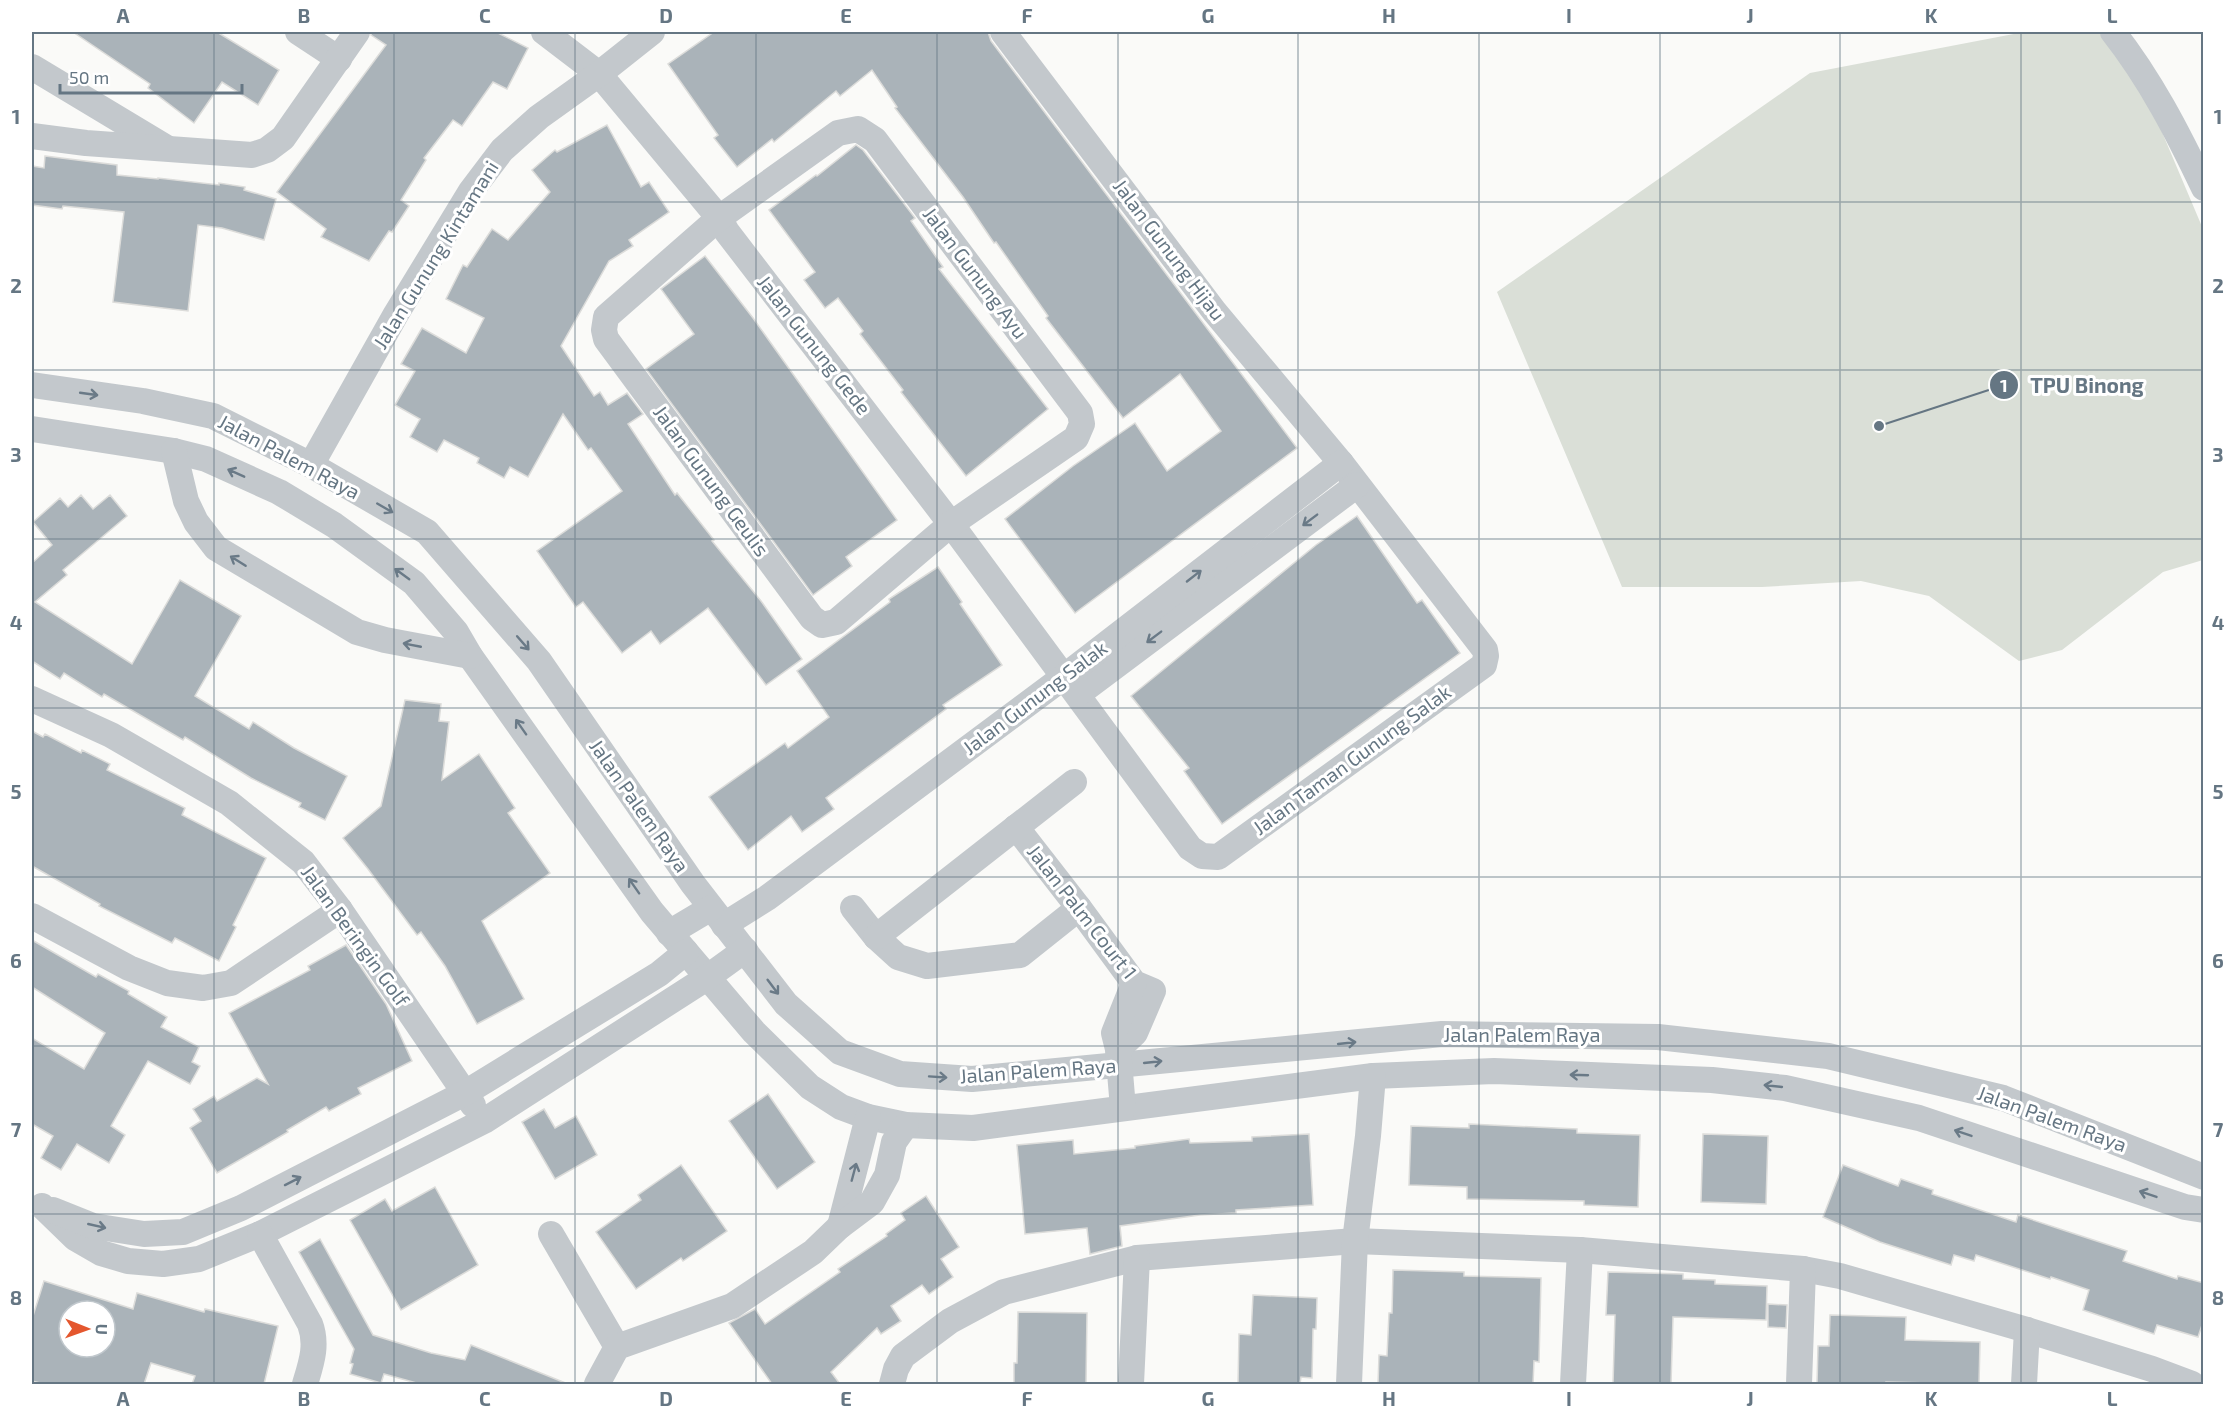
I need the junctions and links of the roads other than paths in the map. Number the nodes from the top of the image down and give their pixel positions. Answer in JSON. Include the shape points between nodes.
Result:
{"nodes":[{"id":1,"x":298,"y":32,"type":"edge"},
{"id":2,"x":357,"y":32,"type":"edge"},
{"id":3,"x":544,"y":32,"type":"edge"},
{"id":4,"x":652,"y":32,"type":"edge"},
{"id":5,"x":1003,"y":32,"type":"edge"},
{"id":6,"x":2113,"y":32,"type":"edge"},
{"id":7,"x":339,"y":60,"type":"junction"},
{"id":8,"x":32,"y":67,"type":"edge"},
{"id":9,"x":599,"y":74,"type":"junction"},
{"id":10,"x":32,"y":136,"type":"edge"},
{"id":11,"x":169,"y":149,"type":"junction"},
{"id":12,"x":2204,"y":188,"type":"edge"},
{"id":13,"x":719,"y":218,"type":"junction"},
{"id":14,"x":32,"y":385,"type":"edge"},
{"id":15,"x":32,"y":429,"type":"edge"},
{"id":16,"x":174,"y":451,"type":"junction"},
{"id":17,"x":1341,"y":463,"type":"junction"},
{"id":18,"x":311,"y":465,"type":"junction"},
{"id":19,"x":1357,"y":485,"type":"junction"},
{"id":20,"x":951,"y":524,"type":"junction"},
{"id":21,"x":470,"y":656,"type":"junction"},
{"id":22,"x":1071,"y":685,"type":"junction"},
{"id":23,"x":32,"y":699,"type":"edge"},
{"id":24,"x":1074,"y":782,"type":"dead end"},
{"id":25,"x":1017,"y":827,"type":"junction"},
{"id":26,"x":853,"y":908,"type":"dead end"},
{"id":27,"x":1079,"y":908,"type":"junction"},
{"id":28,"x":340,"y":910,"type":"junction"},
{"id":29,"x":32,"y":916,"type":"edge"},
{"id":30,"x":718,"y":917,"type":"junction"},
{"id":31,"x":669,"y":933,"type":"junction"},
{"id":32,"x":876,"y":937,"type":"junction"},
{"id":33,"x":745,"y":950,"type":"junction"},
{"id":34,"x":686,"y":952,"type":"junction"},
{"id":35,"x":707,"y":976,"type":"junction"},
{"id":36,"x":1119,"y":1057,"type":"junction"},
{"id":37,"x":1373,"y":1076,"type":"junction"},
{"id":38,"x":465,"y":1093,"type":"junction"},
{"id":39,"x":1124,"y":1108,"type":"junction"},
{"id":40,"x":868,"y":1117,"type":"junction"},
{"id":41,"x":484,"y":1121,"type":"junction"},
{"id":42,"x":906,"y":1125,"type":"junction"},
{"id":43,"x":2204,"y":1177,"type":"edge"},
{"id":44,"x":37,"y":1203,"type":"edge"},
{"id":45,"x":2204,"y":1210,"type":"edge"},
{"id":46,"x":840,"y":1226,"type":"junction"},
{"id":47,"x":260,"y":1234,"type":"junction"},
{"id":48,"x":551,"y":1234,"type":"dead end"},
{"id":49,"x":1354,"y":1242,"type":"junction"},
{"id":50,"x":1580,"y":1250,"type":"junction"},
{"id":51,"x":1137,"y":1258,"type":"junction"},
{"id":52,"x":1803,"y":1269,"type":"junction"},
{"id":53,"x":2028,"y":1330,"type":"junction"},
{"id":54,"x":617,"y":1347,"type":"junction"},
{"id":55,"x":305,"y":1384,"type":"edge"},
{"id":56,"x":597,"y":1384,"type":"edge"},
{"id":57,"x":892,"y":1384,"type":"edge"},
{"id":58,"x":1131,"y":1384,"type":"edge"},
{"id":59,"x":1349,"y":1384,"type":"edge"},
{"id":60,"x":1573,"y":1384,"type":"edge"},
{"id":61,"x":1798,"y":1384,"type":"edge"},
{"id":62,"x":2024,"y":1384,"type":"edge"},
{"id":63,"x":2192,"y":1384,"type":"edge"}],
"edges":[{"from":1,"to":7,"type":"street"},
{"from":2,"to":7,"type":"street"},
{"from":3,"to":9,"type":"street","name":"Jalan Gunung Gede"},
{"from":4,"to":9,"type":"street","name":"Jalan Gunung Kintamani"},
{"from":5,"to":17,"type":"street","name":"Jalan Gunung Hijau","via":[[1214,311]]},
{"from":6,"to":12,"type":"street","via":[[2141,70]]},
{"from":7,"to":11,"type":"street","via":[[283,138],[267,150],[252,155]]},
{"from":8,"to":11,"type":"street"},
{"from":9,"to":13,"type":"street","name":"Jalan Gunung Gede"},
{"from":9,"to":18,"type":"street","name":"Jalan Gunung Kintamani","via":[[539,117],[502,150],[471,191]]},
{"from":10,"to":11,"type":"street"},
{"from":13,"to":20,"type":"street","name":"Jalan Gunung Gede"},
{"from":13,"to":20,"type":"street","name":"Jalan Gunung Geulis","via":[[606,317],[606,339],[812,618],[822,625],[836,622]]},
{"from":13,"to":20,"type":"street","name":"Jalan Gunung Ayu","via":[[838,133],[858,129],[875,140],[1080,413],[1082,424],[1076,438]]},
{"from":14,"to":18,"type":"street","name":"Jalan Palem Raya","one_way":true,"via":[[213,416]]},
{"from":15,"to":16,"type":"street","name":"Jalan Palem Raya"},
{"from":21,"to":16,"type":"street","name":"Jalan Palem Raya","one_way":true,"via":[[456,632],[414,583],[334,525],[279,492],[206,459]]},
{"from":21,"to":16,"type":"street","one_way":true,"via":[[357,633],[216,548],[186,501]]},
{"from":17,"to":19,"type":"street","name":"Jalan Gunung Hijau"},
{"from":22,"to":17,"type":"street","name":"Jalan Gunung Salak","one_way":true},
{"from":18,"to":30,"type":"street","name":"Jalan Palem Raya","one_way":true,"via":[[427,532],[539,662]]},
{"from":19,"to":22,"type":"street","name":"Jalan Gunung Salak","one_way":true},
{"from":19,"to":22,"type":"street","name":"Jalan Taman Gunung Salak","via":[[1482,645],[1484,665],[1218,857],[1210,858],[1190,848]]},
{"from":20,"to":22,"type":"street","name":"Jalan Gunung Gede"},
{"from":31,"to":21,"type":"street","name":"Jalan Palem Raya","one_way":true},
{"from":22,"to":30,"type":"street","name":"Jalan Gunung Salak","via":[[767,898]]},
{"from":23,"to":28,"type":"street","name":"Jalan Beringin Golf","via":[[111,735],[229,803],[303,862]]},
{"from":24,"to":25,"type":"street","name":"Jalan Palm Court 1"},
{"from":25,"to":27,"type":"street","name":"Jalan Palm Court 1"},
{"from":25,"to":32,"type":"street","name":"Jalan Palm Court 1"},
{"from":26,"to":32,"type":"street"},
{"from":27,"to":32,"type":"street","via":[[1020,955],[927,966],[897,957]]},
{"from":27,"to":36,"type":"street","name":"Jalan Palm Court 1","via":[[1144,987],[1114,1033]]},
{"from":28,"to":29,"type":"street","via":[[231,983],[203,988],[167,983],[129,968]]},
{"from":28,"to":38,"type":"street","name":"Jalan Beringin Golf"},
{"from":30,"to":31,"type":"street","name":"Jalan Gunung Salak"},
{"from":30,"to":33,"type":"street","name":"Jalan Palem Raya"},
{"from":31,"to":34,"type":"street","name":"Jalan Palem Raya"},
{"from":33,"to":35,"type":"street"},
{"from":33,"to":36,"type":"street","name":"Jalan Palem Raya","one_way":true,"via":[[786,1004],[840,1052],[900,1074],[972,1079]]},
{"from":34,"to":35,"type":"street","name":"Jalan Palem Raya"},
{"from":34,"to":38,"type":"street","via":[[659,974]]},
{"from":35,"to":40,"type":"street","name":"Jalan Palem Raya","via":[[754,1032],[810,1087],[841,1107]]},
{"from":35,"to":41,"type":"street"},
{"from":36,"to":39,"type":"street"},
{"from":36,"to":43,"type":"street","name":"Jalan Palem Raya","one_way":true,"via":[[1442,1034],[1658,1036],[1828,1056],[2003,1098]]},
{"from":37,"to":39,"type":"street","name":"Jalan Palem Raya"},
{"from":45,"to":37,"type":"street","name":"Jalan Palem Raya","one_way":true,"via":[[1919,1118],[1785,1088],[1712,1080],[1494,1071]]},
{"from":37,"to":49,"type":"street"},
{"from":38,"to":41,"type":"street","name":"Jalan Beringin Golf"},
{"from":44,"to":38,"type":"street","one_way":true,"via":[[93,1226],[144,1234],[183,1232],[241,1208]]},
{"from":39,"to":42,"type":"street","name":"Jalan Palem Raya","via":[[973,1128]]},
{"from":40,"to":42,"type":"street","name":"Jalan Palem Raya"},
{"from":46,"to":40,"type":"street","one_way":true},
{"from":41,"to":47,"type":"street"},
{"from":42,"to":46,"type":"street","via":[[894,1142],[884,1181],[872,1202]]},
{"from":44,"to":47,"type":"street","via":[[75,1238],[101,1253],[128,1261],[163,1264],[199,1259]]},
{"from":46,"to":54,"type":"street","via":[[813,1252],[732,1306]]},
{"from":47,"to":55,"type":"street","via":[[315,1336]]},
{"from":48,"to":54,"type":"street"},
{"from":49,"to":50,"type":"street"},
{"from":49,"to":51,"type":"street"},
{"from":49,"to":59,"type":"street"},
{"from":50,"to":52,"type":"street"},
{"from":50,"to":60,"type":"street"},
{"from":51,"to":57,"type":"street","via":[[1004,1292],[950,1321],[903,1356]]},
{"from":51,"to":58,"type":"street"},
{"from":52,"to":53,"type":"street"},
{"from":52,"to":61,"type":"street"},
{"from":53,"to":62,"type":"street"},
{"from":53,"to":63,"type":"street"},
{"from":54,"to":56,"type":"street"}]}
